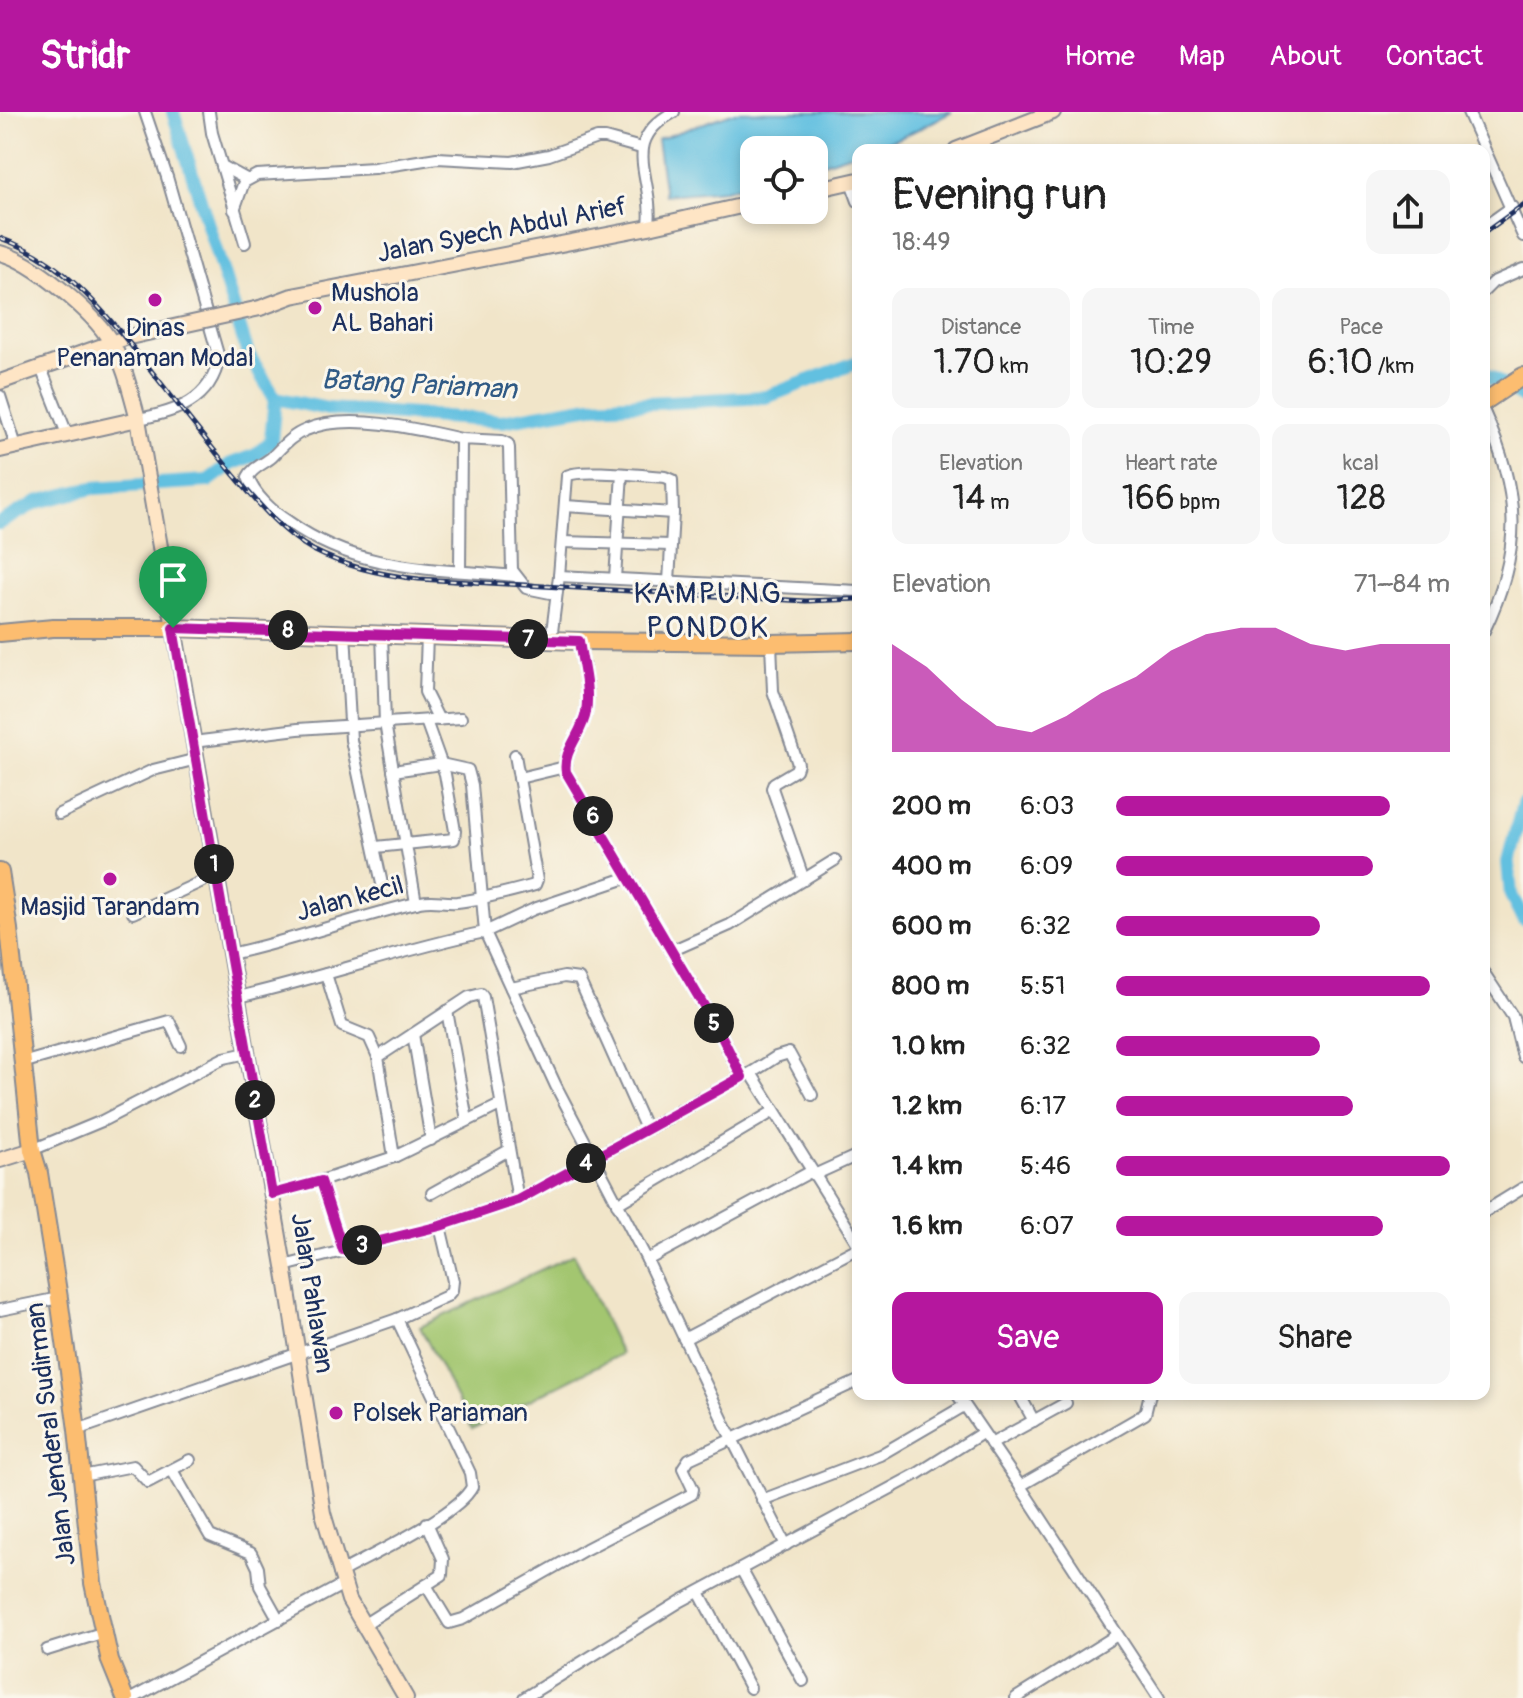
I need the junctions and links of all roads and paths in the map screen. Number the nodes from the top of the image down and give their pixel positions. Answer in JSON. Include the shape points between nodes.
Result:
{"nodes":[{"id":1,"x":145,"y":112,"type":"edge"},
{"id":2,"x":209,"y":112,"type":"edge"},
{"id":3,"x":674,"y":112,"type":"edge"},
{"id":4,"x":1053,"y":112,"type":"edge"},
{"id":5,"x":1468,"y":112,"type":"edge"},
{"id":6,"x":971,"y":144,"type":"edge"},
{"id":7,"x":1480,"y":144,"type":"edge"},
{"id":8,"x":641,"y":148,"type":"junction"},
{"id":9,"x":222,"y":166,"type":"junction"},
{"id":10,"x":1490,"y":173,"type":"edge"},
{"id":11,"x":246,"y":179,"type":"junction"},
{"id":12,"x":852,"y":181,"type":"edge"},
{"id":13,"x":828,"y":187,"type":"edge"},
{"id":14,"x":740,"y":206,"type":"edge"},
{"id":15,"x":1512,"y":207,"type":"junction"},
{"id":16,"x":234,"y":210,"type":"junction"},
{"id":17,"x":1490,"y":223,"type":"edge"},
{"id":18,"x":649,"y":227,"type":"junction"},
{"id":19,"x":1523,"y":236,"type":"edge"},
{"id":20,"x":245,"y":243,"type":"dead end"},
{"id":21,"x":0,"y":253,"type":"edge"},
{"id":22,"x":1523,"y":269,"type":"edge"},
{"id":23,"x":1490,"y":285,"type":"edge"},
{"id":24,"x":112,"y":343,"type":"junction"},
{"id":25,"x":41,"y":368,"type":"junction"},
{"id":26,"x":1519,"y":378,"type":"edge"},
{"id":27,"x":0,"y":382,"type":"edge"},
{"id":28,"x":0,"y":396,"type":"edge"},
{"id":29,"x":1490,"y":402,"type":"edge"},
{"id":30,"x":1490,"y":413,"type":"edge"},
{"id":31,"x":138,"y":419,"type":"junction"},
{"id":32,"x":67,"y":434,"type":"junction"},
{"id":33,"x":461,"y":439,"type":"junction"},
{"id":34,"x":16,"y":446,"type":"junction"},
{"id":35,"x":0,"y":450,"type":"edge"},
{"id":36,"x":622,"y":474,"type":"junction"},
{"id":37,"x":565,"y":506,"type":"junction"},
{"id":38,"x":619,"y":509,"type":"junction"},
{"id":39,"x":673,"y":513,"type":"junction"},
{"id":40,"x":562,"y":542,"type":"junction"},
{"id":41,"x":617,"y":543,"type":"junction"},
{"id":42,"x":671,"y":545,"type":"junction"},
{"id":43,"x":460,"y":571,"type":"junction"},
{"id":44,"x":515,"y":576,"type":"junction"},
{"id":45,"x":559,"y":576,"type":"junction"},
{"id":46,"x":615,"y":578,"type":"junction"},
{"id":47,"x":669,"y":581,"type":"junction"},
{"id":48,"x":852,"y":591,"type":"edge"},
{"id":49,"x":555,"y":594,"type":"junction"},
{"id":50,"x":1490,"y":617,"type":"edge"},
{"id":51,"x":173,"y":628,"type":"junction"},
{"id":52,"x":345,"y":632,"type":"junction"},
{"id":53,"x":382,"y":633,"type":"junction"},
{"id":54,"x":427,"y":635,"type":"junction"},
{"id":55,"x":0,"y":636,"type":"edge"},
{"id":56,"x":551,"y":640,"type":"junction"},
{"id":57,"x":579,"y":641,"type":"junction"},
{"id":58,"x":852,"y":641,"type":"edge"},
{"id":59,"x":771,"y":643,"type":"junction"},
{"id":60,"x":461,"y":718,"type":"dead end"},
{"id":61,"x":439,"y":720,"type":"junction"},
{"id":62,"x":426,"y":721,"type":"junction"},
{"id":63,"x":385,"y":723,"type":"junction"},
{"id":64,"x":350,"y":728,"type":"junction"},
{"id":65,"x":193,"y":742,"type":"junction"},
{"id":66,"x":515,"y":755,"type":"dead end"},
{"id":67,"x":197,"y":759,"type":"junction"},
{"id":68,"x":441,"y":764,"type":"junction"},
{"id":69,"x":565,"y":767,"type":"junction"},
{"id":70,"x":393,"y":771,"type":"junction"},
{"id":71,"x":519,"y":778,"type":"junction"},
{"id":72,"x":59,"y":814,"type":"dead end"},
{"id":73,"x":407,"y":845,"type":"junction"},
{"id":74,"x":376,"y":847,"type":"junction"},
{"id":75,"x":835,"y":860,"type":"dead end"},
{"id":76,"x":0,"y":872,"type":"edge"},
{"id":77,"x":216,"y":875,"type":"junction"},
{"id":78,"x":629,"y":877,"type":"junction"},
{"id":79,"x":804,"y":880,"type":"junction"},
{"id":80,"x":382,"y":884,"type":"dead end"},
{"id":81,"x":482,"y":899,"type":"junction"},
{"id":82,"x":416,"y":903,"type":"junction"},
{"id":83,"x":133,"y":913,"type":"dead end"},
{"id":84,"x":4,"y":930,"type":"edge"},
{"id":85,"x":485,"y":932,"type":"junction"},
{"id":86,"x":671,"y":951,"type":"junction"},
{"id":87,"x":230,"y":954,"type":"junction"},
{"id":88,"x":326,"y":974,"type":"junction"},
{"id":89,"x":1490,"y":982,"type":"edge"},
{"id":90,"x":511,"y":988,"type":"junction"},
{"id":91,"x":238,"y":997,"type":"junction"},
{"id":92,"x":447,"y":1011,"type":"junction"},
{"id":93,"x":413,"y":1034,"type":"junction"},
{"id":94,"x":181,"y":1046,"type":"dead end"},
{"id":95,"x":247,"y":1053,"type":"junction"},
{"id":96,"x":378,"y":1057,"type":"junction"},
{"id":97,"x":1523,"y":1057,"type":"edge"},
{"id":98,"x":22,"y":1063,"type":"junction"},
{"id":99,"x":746,"y":1075,"type":"junction"},
{"id":100,"x":812,"y":1095,"type":"dead end"},
{"id":101,"x":500,"y":1105,"type":"junction"},
{"id":102,"x":774,"y":1111,"type":"junction"},
{"id":103,"x":467,"y":1120,"type":"junction"},
{"id":104,"x":646,"y":1129,"type":"junction"},
{"id":105,"x":431,"y":1140,"type":"junction"},
{"id":106,"x":509,"y":1150,"type":"junction"},
{"id":107,"x":33,"y":1156,"type":"junction"},
{"id":108,"x":394,"y":1157,"type":"junction"},
{"id":109,"x":852,"y":1157,"type":"edge"},
{"id":110,"x":593,"y":1159,"type":"junction"},
{"id":111,"x":0,"y":1160,"type":"edge"},
{"id":112,"x":813,"y":1173,"type":"junction"},
{"id":113,"x":321,"y":1181,"type":"junction"},
{"id":114,"x":1523,"y":1188,"type":"edge"},
{"id":115,"x":432,"y":1193,"type":"dead end"},
{"id":116,"x":272,"y":1194,"type":"junction"},
{"id":117,"x":518,"y":1200,"type":"junction"},
{"id":118,"x":617,"y":1204,"type":"junction"},
{"id":119,"x":1490,"y":1208,"type":"edge"},
{"id":120,"x":440,"y":1226,"type":"junction"},
{"id":121,"x":852,"y":1236,"type":"edge"},
{"id":122,"x":852,"y":1249,"type":"edge"},
{"id":123,"x":343,"y":1250,"type":"junction"},
{"id":124,"x":647,"y":1260,"type":"junction"},
{"id":125,"x":284,"y":1266,"type":"junction"},
{"id":126,"x":55,"y":1299,"type":"junction"},
{"id":127,"x":0,"y":1310,"type":"edge"},
{"id":128,"x":397,"y":1319,"type":"junction"},
{"id":129,"x":684,"y":1339,"type":"junction"},
{"id":130,"x":297,"y":1353,"type":"junction"},
{"id":131,"x":852,"y":1384,"type":"edge"},
{"id":132,"x":960,"y":1400,"type":"edge"},
{"id":133,"x":1022,"y":1400,"type":"edge"},
{"id":134,"x":1148,"y":1400,"type":"edge"},
{"id":135,"x":1066,"y":1403,"type":"dead end"},
{"id":136,"x":964,"y":1406,"type":"junction"},
{"id":137,"x":1034,"y":1421,"type":"junction"},
{"id":138,"x":77,"y":1430,"type":"junction"},
{"id":139,"x":982,"y":1433,"type":"junction"},
{"id":140,"x":732,"y":1438,"type":"junction"},
{"id":141,"x":991,"y":1444,"type":"junction"},
{"id":142,"x":190,"y":1460,"type":"dead end"},
{"id":143,"x":172,"y":1470,"type":"junction"},
{"id":144,"x":82,"y":1476,"type":"junction"},
{"id":145,"x":1020,"y":1486,"type":"junction"},
{"id":146,"x":762,"y":1500,"type":"junction"},
{"id":147,"x":81,"y":1515,"type":"junction"},
{"id":148,"x":427,"y":1523,"type":"junction"},
{"id":149,"x":786,"y":1545,"type":"junction"},
{"id":150,"x":741,"y":1569,"type":"junction"},
{"id":151,"x":341,"y":1579,"type":"junction"},
{"id":152,"x":426,"y":1585,"type":"junction"},
{"id":153,"x":699,"y":1592,"type":"junction"},
{"id":154,"x":279,"y":1620,"type":"junction"},
{"id":155,"x":363,"y":1625,"type":"junction"},
{"id":156,"x":95,"y":1635,"type":"junction"},
{"id":157,"x":1117,"y":1635,"type":"junction"},
{"id":158,"x":47,"y":1650,"type":"dead end"},
{"id":159,"x":803,"y":1681,"type":"dead end"},
{"id":160,"x":750,"y":1688,"type":"dead end"},
{"id":161,"x":115,"y":1698,"type":"edge"},
{"id":162,"x":125,"y":1698,"type":"edge"},
{"id":163,"x":133,"y":1698,"type":"edge"},
{"id":164,"x":406,"y":1698,"type":"edge"},
{"id":165,"x":524,"y":1698,"type":"edge"},
{"id":166,"x":1016,"y":1698,"type":"edge"},
{"id":167,"x":1159,"y":1698,"type":"edge"}],
"edges":[{"from":1,"to":31,"type":"street","via":[[219,358],[207,388],[190,404]]},
{"from":2,"to":9,"type":"street"},
{"from":3,"to":8,"type":"street","via":[[651,128]]},
{"from":4,"to":6,"type":"street"},
{"from":5,"to":7,"type":"street"},
{"from":8,"to":11,"type":"street","via":[[597,138],[512,162],[437,158]]},
{"from":8,"to":18,"type":"street"},
{"from":9,"to":11,"type":"street"},
{"from":9,"to":16,"type":"street"},
{"from":10,"to":15,"type":"street"},
{"from":11,"to":16,"type":"street"},
{"from":12,"to":13,"type":"street"},
{"from":14,"to":18,"type":"street","name":"Jalan Syech Abdul Arief"},
{"from":15,"to":17,"type":"street"},
{"from":15,"to":19,"type":"street"},
{"from":16,"to":20,"type":"street"},
{"from":18,"to":24,"type":"street","name":"Jalan Syech Abdul Arief","bridge":true,"via":[[292,296]]},
{"from":21,"to":24,"type":"street","via":[[63,292]]},
{"from":22,"to":23,"type":"street"},
{"from":24,"to":25,"type":"street","name":"Jalan Syech Abdul Arief"},
{"from":24,"to":31,"type":"street","name":"Jalan Pahlawan"},
{"from":25,"to":27,"type":"street","name":"Jalan Syech Abdul Arief"},
{"from":25,"to":32,"type":"street"},
{"from":26,"to":29,"type":"main road"},
{"from":28,"to":34,"type":"street"},
{"from":30,"to":50,"type":"street","via":[[1512,486],[1515,517],[1504,583]]},
{"from":31,"to":32,"type":"street"},
{"from":31,"to":51,"type":"street","name":"Jalan Pahlawan"},
{"from":32,"to":34,"type":"street"},
{"from":33,"to":43,"type":"street"},
{"from":33,"to":43,"type":"street","via":[[397,427],[325,424],[296,435],[248,477],[279,516],[322,543],[386,564]]},
{"from":33,"to":44,"type":"street","via":[[509,446],[510,562]]},
{"from":34,"to":35,"type":"street"},
{"from":36,"to":37,"type":"street","via":[[569,473]]},
{"from":36,"to":38,"type":"street"},
{"from":36,"to":39,"type":"street","via":[[669,478]]},
{"from":37,"to":38,"type":"street"},
{"from":37,"to":40,"type":"street"},
{"from":38,"to":39,"type":"street"},
{"from":38,"to":41,"type":"street"},
{"from":39,"to":42,"type":"street"},
{"from":40,"to":41,"type":"street"},
{"from":40,"to":45,"type":"street"},
{"from":41,"to":42,"type":"street"},
{"from":41,"to":46,"type":"street"},
{"from":42,"to":47,"type":"street"},
{"from":43,"to":44,"type":"street"},
{"from":44,"to":49,"type":"street","via":[[531,591]]},
{"from":45,"to":46,"type":"street"},
{"from":45,"to":49,"type":"street"},
{"from":46,"to":47,"type":"street"},
{"from":47,"to":48,"type":"street"},
{"from":49,"to":56,"type":"street"},
{"from":51,"to":52,"type":"main road"},
{"from":51,"to":55,"type":"main road","via":[[53,628]]},
{"from":51,"to":65,"type":"street","name":"Jalan Pahlawan"},
{"from":52,"to":53,"type":"main road"},
{"from":52,"to":64,"type":"street"},
{"from":53,"to":54,"type":"main road"},
{"from":53,"to":63,"type":"street"},
{"from":54,"to":56,"type":"main road"},
{"from":54,"to":61,"type":"street","via":[[425,692]]},
{"from":56,"to":57,"type":"main road"},
{"from":57,"to":59,"type":"main road"},
{"from":57,"to":69,"type":"street","via":[[587,707]]},
{"from":58,"to":59,"type":"main road"},
{"from":59,"to":79,"type":"street","via":[[773,691],[798,764],[774,783],[772,792]]},
{"from":60,"to":61,"type":"street"},
{"from":61,"to":62,"type":"street"},
{"from":62,"to":63,"type":"street"},
{"from":62,"to":68,"type":"street"},
{"from":63,"to":64,"type":"street"},
{"from":63,"to":70,"type":"street"},
{"from":64,"to":65,"type":"street"},
{"from":64,"to":74,"type":"street"},
{"from":65,"to":67,"type":"street","name":"Jalan Pahlawan"},
{"from":66,"to":71,"type":"street"},
{"from":67,"to":72,"type":"street","via":[[153,770]]},
{"from":67,"to":77,"type":"street","name":"Jalan Pahlawan"},
{"from":68,"to":70,"type":"street"},
{"from":68,"to":73,"type":"street","via":[[454,839]]},
{"from":68,"to":81,"type":"street","via":[[465,768],[470,774]]},
{"from":69,"to":71,"type":"street"},
{"from":69,"to":78,"type":"street"},
{"from":70,"to":73,"type":"street"},
{"from":71,"to":81,"type":"street","name":"Jalan kecil","via":[[537,880],[535,885]]},
{"from":73,"to":74,"type":"street"},
{"from":73,"to":82,"type":"street"},
{"from":74,"to":80,"type":"street"},
{"from":75,"to":79,"type":"street"},
{"from":76,"to":84,"type":"main road","name":"Jalan Jenderal Sudirman"},
{"from":77,"to":83,"type":"street"},
{"from":77,"to":87,"type":"street","name":"Jalan Pahlawan"},
{"from":78,"to":85,"type":"street","via":[[534,909]]},
{"from":78,"to":86,"type":"street"},
{"from":79,"to":86,"type":"street","via":[[720,930]]},
{"from":81,"to":82,"type":"street","name":"Jalan kecil"},
{"from":81,"to":85,"type":"street"},
{"from":82,"to":87,"type":"street","name":"Jalan kecil"},
{"from":84,"to":98,"type":"main road","name":"Jalan Jenderal Sudirman"},
{"from":85,"to":88,"type":"street"},
{"from":85,"to":90,"type":"street"},
{"from":86,"to":99,"type":"street"},
{"from":87,"to":91,"type":"street","name":"Jalan Pahlawan"},
{"from":88,"to":91,"type":"street"},
{"from":88,"to":96,"type":"street","via":[[343,1029],[369,1037]]},
{"from":89,"to":97,"type":"street","via":[[1513,1017]]},
{"from":90,"to":104,"type":"street","via":[[579,979]]},
{"from":90,"to":110,"type":"street"},
{"from":91,"to":95,"type":"street","name":"Jalan Pahlawan"},
{"from":92,"to":93,"type":"street"},
{"from":92,"to":101,"type":"street","via":[[469,997],[483,997]]},
{"from":92,"to":103,"type":"street"},
{"from":93,"to":96,"type":"street"},
{"from":93,"to":105,"type":"street"},
{"from":94,"to":98,"type":"street","via":[[169,1021]]},
{"from":95,"to":107,"type":"street","via":[[224,1058]]},
{"from":95,"to":116,"type":"street","name":"Jalan Pahlawan"},
{"from":96,"to":108,"type":"street"},
{"from":98,"to":107,"type":"main road","name":"Jalan Jenderal Sudirman"},
{"from":99,"to":100,"type":"street","via":[[789,1053]]},
{"from":99,"to":102,"type":"street"},
{"from":99,"to":104,"type":"street"},
{"from":101,"to":103,"type":"street"},
{"from":101,"to":106,"type":"street"},
{"from":102,"to":112,"type":"street"},
{"from":102,"to":118,"type":"street"},
{"from":103,"to":105,"type":"street"},
{"from":104,"to":110,"type":"street"},
{"from":105,"to":108,"type":"street"},
{"from":106,"to":115,"type":"street"},
{"from":106,"to":117,"type":"street"},
{"from":107,"to":111,"type":"street"},
{"from":107,"to":126,"type":"main road","name":"Jalan Jenderal Sudirman","via":[[30,1174]]},
{"from":108,"to":113,"type":"street"},
{"from":109,"to":112,"type":"street"},
{"from":110,"to":117,"type":"street"},
{"from":110,"to":118,"type":"street"},
{"from":112,"to":121,"type":"street"},
{"from":112,"to":124,"type":"street"},
{"from":113,"to":116,"type":"street"},
{"from":113,"to":123,"type":"street"},
{"from":114,"to":119,"type":"street"},
{"from":116,"to":125,"type":"street","name":"Jalan Pahlawan"},
{"from":117,"to":120,"type":"street"},
{"from":118,"to":124,"type":"street"},
{"from":120,"to":123,"type":"street"},
{"from":120,"to":128,"type":"street","via":[[452,1290]]},
{"from":122,"to":129,"type":"street"},
{"from":123,"to":125,"type":"street"},
{"from":124,"to":129,"type":"street"},
{"from":125,"to":130,"type":"street","name":"Jalan Pahlawan"},
{"from":126,"to":127,"type":"street"},
{"from":126,"to":138,"type":"main road","name":"Jalan Jenderal Sudirman"},
{"from":126,"to":147,"type":"main road","name":"Jalan Jenderal Sudirman"},
{"from":128,"to":130,"type":"street"},
{"from":128,"to":148,"type":"street","via":[[472,1479],[465,1499]]},
{"from":129,"to":140,"type":"street"},
{"from":130,"to":138,"type":"street"},
{"from":130,"to":151,"type":"street","name":"Jalan Pahlawan","via":[[323,1513]]},
{"from":131,"to":140,"type":"street"},
{"from":132,"to":136,"type":"street"},
{"from":133,"to":137,"type":"street"},
{"from":134,"to":145,"type":"street","via":[[1145,1414]]},
{"from":135,"to":137,"type":"street"},
{"from":136,"to":139,"type":"street"},
{"from":136,"to":146,"type":"street","via":[[880,1455]]},
{"from":137,"to":141,"type":"street"},
{"from":138,"to":144,"type":"main road","name":"Jalan Jenderal Sudirman"},
{"from":139,"to":141,"type":"street"},
{"from":139,"to":149,"type":"street"},
{"from":140,"to":146,"type":"street"},
{"from":140,"to":152,"type":"street","via":[[684,1464],[692,1494],[463,1619],[447,1621]]},
{"from":141,"to":145,"type":"street"},
{"from":142,"to":143,"type":"street"},
{"from":143,"to":144,"type":"street","via":[[148,1482],[133,1466]]},
{"from":143,"to":154,"type":"street","via":[[210,1536],[253,1555],[260,1586]]},
{"from":144,"to":147,"type":"main road","name":"Jalan Jenderal Sudirman"},
{"from":145,"to":157,"type":"street"},
{"from":146,"to":149,"type":"street"},
{"from":147,"to":156,"type":"main road","name":"Jalan Jenderal Sudirman","via":[[84,1584]]},
{"from":147,"to":162,"type":"main road","name":"Jalan Jenderal Sudirman","via":[[103,1632]]},
{"from":148,"to":151,"type":"street"},
{"from":148,"to":152,"type":"street","via":[[444,1565],[442,1575]]},
{"from":149,"to":150,"type":"street"},
{"from":150,"to":153,"type":"street"},
{"from":150,"to":159,"type":"street"},
{"from":151,"to":154,"type":"street"},
{"from":151,"to":155,"type":"street","name":"Jalan Pahlawan"},
{"from":152,"to":155,"type":"street"},
{"from":153,"to":160,"type":"street"},
{"from":153,"to":165,"type":"street"},
{"from":154,"to":163,"type":"street"},
{"from":155,"to":164,"type":"street","name":"Jalan Pahlawan"},
{"from":156,"to":158,"type":"street"},
{"from":156,"to":161,"type":"main road","name":"Jalan Jenderal Sudirman"},
{"from":157,"to":166,"type":"street"},
{"from":157,"to":167,"type":"street"}]}
